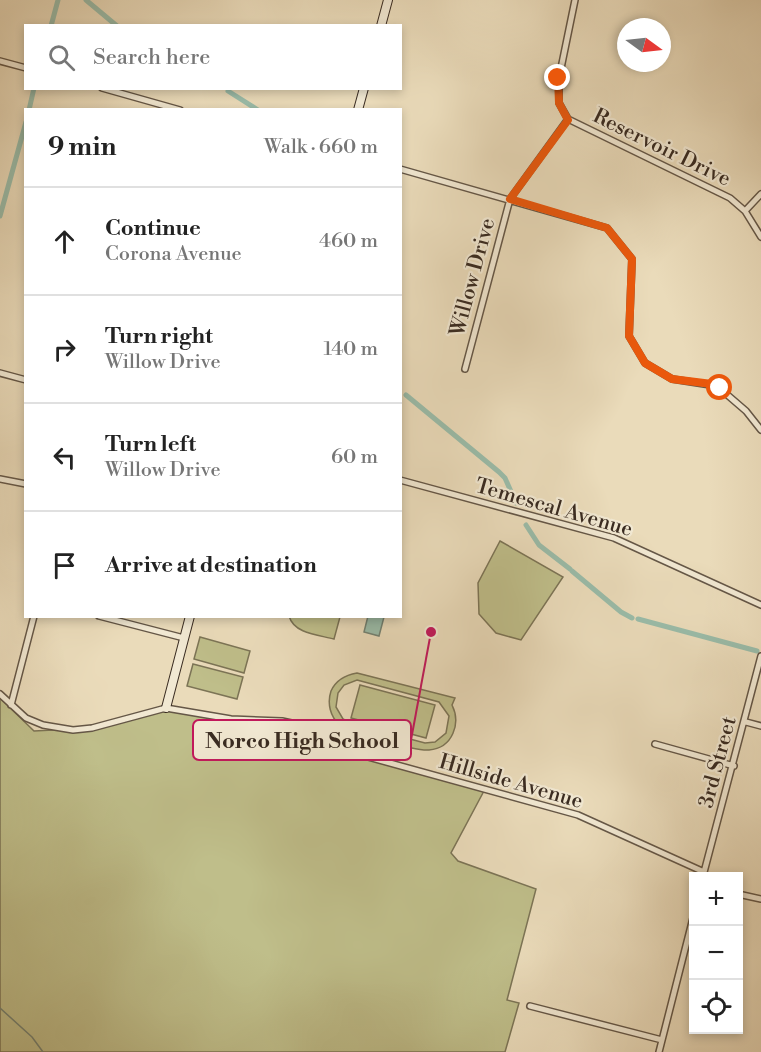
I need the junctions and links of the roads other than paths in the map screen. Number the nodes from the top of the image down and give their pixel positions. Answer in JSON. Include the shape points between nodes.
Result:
{"nodes":[{"id":1,"x":387,"y":0,"type":"edge"},
{"id":2,"x":575,"y":0,"type":"edge"},
{"id":3,"x":381,"y":24,"type":"edge"},
{"id":4,"x":0,"y":61,"type":"edge"},
{"id":5,"x":24,"y":67,"type":"edge"},
{"id":6,"x":109,"y":90,"type":"edge"},
{"id":7,"x":363,"y":90,"type":"edge"},
{"id":8,"x":173,"y":108,"type":"edge"},
{"id":9,"x":359,"y":108,"type":"edge"},
{"id":10,"x":568,"y":120,"type":"junction"},
{"id":11,"x":402,"y":170,"type":"edge"},
{"id":12,"x":761,"y":194,"type":"edge"},
{"id":13,"x":510,"y":199,"type":"junction"},
{"id":14,"x":745,"y":211,"type":"junction"},
{"id":15,"x":761,"y":237,"type":"edge"},
{"id":16,"x":465,"y":369,"type":"dead end"},
{"id":17,"x":0,"y":373,"type":"edge"},
{"id":18,"x":24,"y":379,"type":"edge"},
{"id":19,"x":761,"y":430,"type":"edge"},
{"id":20,"x":0,"y":479,"type":"edge"},
{"id":21,"x":402,"y":481,"type":"edge"},
{"id":22,"x":24,"y":484,"type":"edge"},
{"id":23,"x":761,"y":605,"type":"edge"},
{"id":24,"x":33,"y":618,"type":"edge"},
{"id":25,"x":107,"y":618,"type":"edge"},
{"id":26,"x":189,"y":618,"type":"edge"},
{"id":27,"x":184,"y":638,"type":"junction"},
{"id":28,"x":761,"y":656,"type":"edge"},
{"id":29,"x":0,"y":694,"type":"edge"},
{"id":30,"x":11,"y":705,"type":"junction"},
{"id":31,"x":166,"y":708,"type":"junction"},
{"id":32,"x":746,"y":722,"type":"junction"},
{"id":33,"x":761,"y":726,"type":"edge"},
{"id":34,"x":655,"y":744,"type":"dead end"},
{"id":35,"x":734,"y":766,"type":"junction"},
{"id":36,"x":699,"y":872,"type":"edge"},
{"id":37,"x":704,"y":872,"type":"edge"},
{"id":38,"x":743,"y":895,"type":"edge"},
{"id":39,"x":761,"y":899,"type":"edge"},
{"id":40,"x":690,"y":926,"type":"edge"},
{"id":41,"x":530,"y":1006,"type":"dead end"},
{"id":42,"x":662,"y":1040,"type":"junction"},
{"id":43,"x":659,"y":1052,"type":"edge"}],
"edges":[{"from":1,"to":3,"type":"street"},
{"from":2,"to":10,"type":"street","via":[[558,78],[559,103]]},
{"from":4,"to":5,"type":"street"},
{"from":6,"to":8,"type":"street"},
{"from":7,"to":9,"type":"street"},
{"from":10,"to":13,"type":"street","name":"Willow Drive"},
{"from":10,"to":14,"type":"street","name":"Reservoir Drive","via":[[730,198]]},
{"from":11,"to":13,"type":"street"},
{"from":12,"to":14,"type":"street"},
{"from":13,"to":16,"type":"street","name":"Willow Drive"},
{"from":13,"to":19,"type":"street","via":[[607,228],[632,259],[629,336],[645,363],[672,379],[717,386]]},
{"from":14,"to":15,"type":"street","name":"Reservoir Drive"},
{"from":17,"to":18,"type":"street"},
{"from":20,"to":22,"type":"street"},
{"from":21,"to":23,"type":"street","name":"Temescal Avenue","via":[[614,538]]},
{"from":24,"to":30,"type":"street"},
{"from":25,"to":27,"type":"street"},
{"from":26,"to":27,"type":"street"},
{"from":27,"to":31,"type":"street"},
{"from":28,"to":32,"type":"street","name":"3rd Street"},
{"from":29,"to":30,"type":"street","name":"Hillside Avenue"},
{"from":30,"to":31,"type":"street","name":"Hillside Avenue","via":[[26,718],[43,725],[73,730]]},
{"from":31,"to":36,"type":"street","name":"Hillside Avenue","via":[[296,724],[332,747],[578,815]]},
{"from":32,"to":33,"type":"street"},
{"from":32,"to":35,"type":"street","name":"3rd Street"},
{"from":34,"to":35,"type":"street"},
{"from":35,"to":37,"type":"street","name":"3rd Street"},
{"from":38,"to":39,"type":"street"},
{"from":40,"to":42,"type":"street"},
{"from":41,"to":42,"type":"street"},
{"from":42,"to":43,"type":"street"}]}
